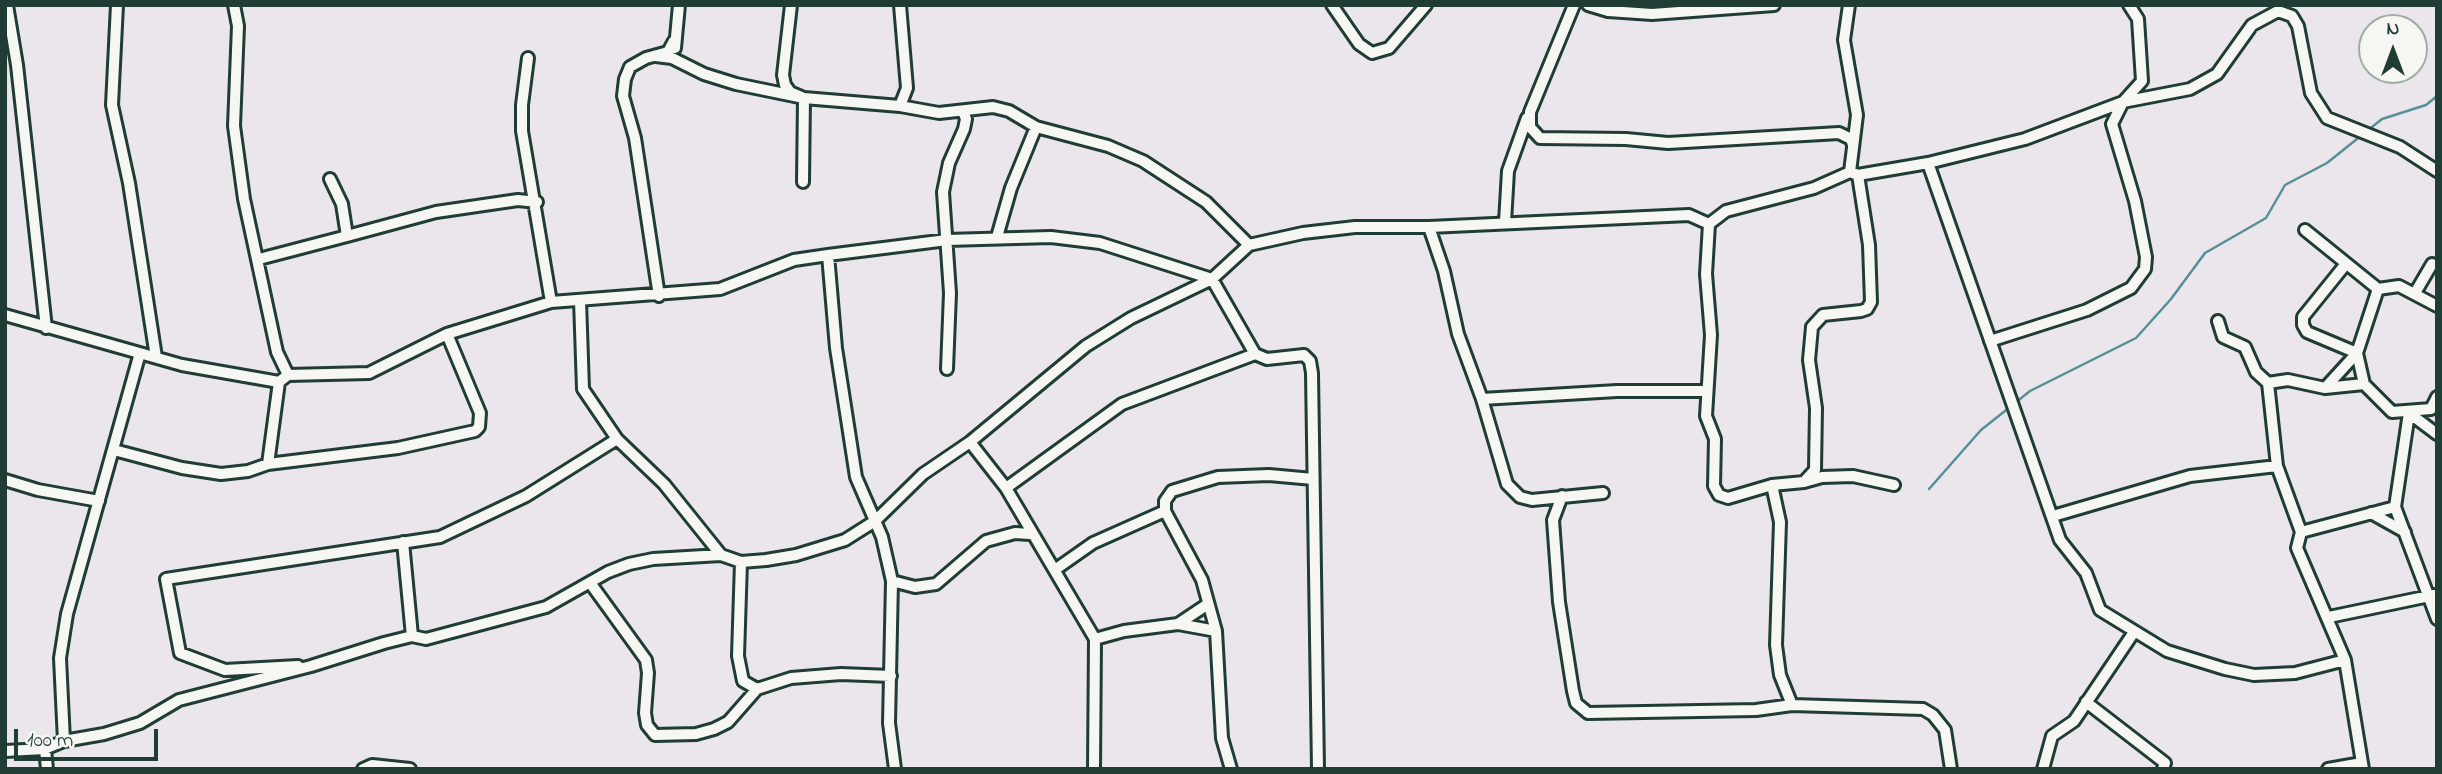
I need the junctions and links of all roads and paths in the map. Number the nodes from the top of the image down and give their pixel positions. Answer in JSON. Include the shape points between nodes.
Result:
{"nodes":[{"id":1,"x":8,"y":5,"type":"edge"},
{"id":2,"x":117,"y":5,"type":"edge"},
{"id":3,"x":234,"y":5,"type":"edge"},
{"id":4,"x":679,"y":5,"type":"edge"},
{"id":5,"x":791,"y":5,"type":"edge"},
{"id":6,"x":900,"y":5,"type":"edge"},
{"id":7,"x":1332,"y":5,"type":"edge"},
{"id":8,"x":1426,"y":5,"type":"edge"},
{"id":9,"x":1588,"y":5,"type":"edge"},
{"id":10,"x":1773,"y":5,"type":"edge"},
{"id":11,"x":1849,"y":5,"type":"edge"},
{"id":12,"x":2129,"y":5,"type":"edge"},
{"id":13,"x":1575,"y":6,"type":"edge"},
{"id":14,"x":674,"y":41,"type":"junction"},
{"id":15,"x":656,"y":56,"type":"junction"},
{"id":16,"x":528,"y":58,"type":"dead end"},
{"id":17,"x":682,"y":63,"type":"junction"},
{"id":18,"x":2142,"y":80,"type":"junction"},
{"id":19,"x":804,"y":98,"type":"junction"},
{"id":20,"x":2152,"y":99,"type":"junction"},
{"id":21,"x":2123,"y":102,"type":"junction"},
{"id":22,"x":900,"y":106,"type":"junction"},
{"id":23,"x":962,"y":111,"type":"junction"},
{"id":24,"x":1530,"y":112,"type":"junction"},
{"id":25,"x":1036,"y":127,"type":"junction"},
{"id":26,"x":1853,"y":145,"type":"junction"},
{"id":27,"x":1928,"y":163,"type":"junction"},
{"id":28,"x":2437,"y":171,"type":"edge"},
{"id":29,"x":1854,"y":173,"type":"junction"},
{"id":30,"x":330,"y":179,"type":"dead end"},
{"id":31,"x":803,"y":182,"type":"dead end"},
{"id":32,"x":537,"y":202,"type":"junction"},
{"id":33,"x":1505,"y":222,"type":"junction"},
{"id":34,"x":1709,"y":224,"type":"junction"},
{"id":35,"x":1429,"y":227,"type":"junction"},
{"id":36,"x":2305,"y":230,"type":"dead end"},
{"id":37,"x":347,"y":236,"type":"junction"},
{"id":38,"x":997,"y":237,"type":"junction"},
{"id":39,"x":947,"y":240,"type":"junction"},
{"id":40,"x":1249,"y":245,"type":"junction"},
{"id":41,"x":828,"y":254,"type":"junction"},
{"id":42,"x":258,"y":259,"type":"junction"},
{"id":43,"x":2432,"y":264,"type":"dead end"},
{"id":44,"x":2345,"y":265,"type":"junction"},
{"id":45,"x":1212,"y":279,"type":"junction"},
{"id":46,"x":2378,"y":289,"type":"junction"},
{"id":47,"x":2415,"y":293,"type":"junction"},
{"id":48,"x":659,"y":296,"type":"junction"},
{"id":49,"x":580,"y":300,"type":"junction"},
{"id":50,"x":551,"y":302,"type":"junction"},
{"id":51,"x":2437,"y":306,"type":"edge"},
{"id":52,"x":5,"y":315,"type":"edge"},
{"id":53,"x":2218,"y":321,"type":"dead end"},
{"id":54,"x":46,"y":328,"type":"junction"},
{"id":55,"x":447,"y":334,"type":"junction"},
{"id":56,"x":1990,"y":341,"type":"junction"},
{"id":57,"x":2357,"y":353,"type":"junction"},
{"id":58,"x":140,"y":354,"type":"junction"},
{"id":59,"x":1255,"y":354,"type":"junction"},
{"id":60,"x":156,"y":358,"type":"junction"},
{"id":61,"x":947,"y":369,"type":"dead end"},
{"id":62,"x":284,"y":379,"type":"junction"},
{"id":63,"x":2268,"y":383,"type":"junction"},
{"id":64,"x":2364,"y":384,"type":"junction"},
{"id":65,"x":2325,"y":387,"type":"junction"},
{"id":66,"x":1706,"y":391,"type":"junction"},
{"id":67,"x":2437,"y":397,"type":"edge"},
{"id":68,"x":1482,"y":399,"type":"junction"},
{"id":69,"x":2409,"y":412,"type":"junction"},
{"id":70,"x":2437,"y":434,"type":"edge"},
{"id":71,"x":617,"y":439,"type":"junction"},
{"id":72,"x":970,"y":442,"type":"junction"},
{"id":73,"x":114,"y":450,"type":"junction"},
{"id":74,"x":268,"y":464,"type":"junction"},
{"id":75,"x":2277,"y":466,"type":"junction"},
{"id":76,"x":1313,"y":479,"type":"junction"},
{"id":77,"x":5,"y":480,"type":"edge"},
{"id":78,"x":1804,"y":482,"type":"junction"},
{"id":79,"x":1772,"y":485,"type":"junction"},
{"id":80,"x":1895,"y":485,"type":"dead end"},
{"id":81,"x":1006,"y":488,"type":"junction"},
{"id":82,"x":1603,"y":493,"type":"dead end"},
{"id":83,"x":1562,"y":496,"type":"junction"},
{"id":84,"x":99,"y":501,"type":"junction"},
{"id":85,"x":2395,"y":507,"type":"junction"},
{"id":86,"x":1166,"y":511,"type":"junction"},
{"id":87,"x":2371,"y":513,"type":"junction"},
{"id":88,"x":2053,"y":516,"type":"junction"},
{"id":89,"x":875,"y":521,"type":"junction"},
{"id":90,"x":2301,"y":532,"type":"junction"},
{"id":91,"x":1030,"y":534,"type":"junction"},
{"id":92,"x":2407,"y":534,"type":"junction"},
{"id":93,"x":403,"y":542,"type":"junction"},
{"id":94,"x":721,"y":555,"type":"junction"},
{"id":95,"x":741,"y":562,"type":"junction"},
{"id":96,"x":1056,"y":569,"type":"junction"},
{"id":97,"x":892,"y":581,"type":"junction"},
{"id":98,"x":591,"y":584,"type":"junction"},
{"id":99,"x":2433,"y":595,"type":"edge"},
{"id":100,"x":1208,"y":604,"type":"junction"},
{"id":101,"x":2329,"y":617,"type":"junction"},
{"id":102,"x":2437,"y":619,"type":"edge"},
{"id":103,"x":1178,"y":624,"type":"junction"},
{"id":104,"x":1216,"y":631,"type":"junction"},
{"id":105,"x":2134,"y":632,"type":"junction"},
{"id":106,"x":412,"y":636,"type":"junction"},
{"id":107,"x":1095,"y":639,"type":"junction"},
{"id":108,"x":2345,"y":660,"type":"junction"},
{"id":109,"x":311,"y":666,"type":"junction"},
{"id":110,"x":891,"y":676,"type":"junction"},
{"id":111,"x":757,"y":689,"type":"junction"},
{"id":112,"x":2086,"y":702,"type":"junction"},
{"id":113,"x":1792,"y":705,"type":"junction"},
{"id":114,"x":64,"y":741,"type":"junction"},
{"id":115,"x":45,"y":749,"type":"junction"},
{"id":116,"x":5,"y":751,"type":"edge"},
{"id":117,"x":2362,"y":766,"type":"edge"},
{"id":118,"x":2162,"y":767,"type":"edge"},
{"id":119,"x":47,"y":769,"type":"edge"},
{"id":120,"x":363,"y":769,"type":"edge"},
{"id":121,"x":410,"y":769,"type":"edge"},
{"id":122,"x":895,"y":769,"type":"edge"},
{"id":123,"x":1094,"y":769,"type":"edge"},
{"id":124,"x":1231,"y":769,"type":"edge"},
{"id":125,"x":1318,"y":769,"type":"edge"},
{"id":126,"x":1951,"y":769,"type":"edge"},
{"id":127,"x":2043,"y":769,"type":"edge"},
{"id":128,"x":2328,"y":769,"type":"edge"}],
"edges":[{"from":1,"to":54,"type":"street"},
{"from":2,"to":60,"type":"street","via":[[112,105]]},
{"from":3,"to":42,"type":"street","via":[[234,126]]},
{"from":4,"to":14,"type":"street"},
{"from":5,"to":19,"type":"street","via":[[783,75],[790,92]]},
{"from":6,"to":22,"type":"street","via":[[907,88]]},
{"from":7,"to":8,"type":"street","via":[[1359,44],[1372,53],[1389,48]]},
{"from":9,"to":10,"type":"street","via":[[1652,15]]},
{"from":11,"to":26,"type":"street","via":[[1844,40],[1857,115]]},
{"from":12,"to":18,"type":"street","via":[[2138,19]]},
{"from":13,"to":24,"type":"street"},
{"from":14,"to":15,"type":"street","via":[[668,52]]},
{"from":14,"to":17,"type":"street","via":[[676,57]]},
{"from":15,"to":17,"type":"street"},
{"from":15,"to":48,"type":"street","via":[[630,66],[624,96],[643,184]]},
{"from":16,"to":32,"type":"street","via":[[523,131]]},
{"from":17,"to":19,"type":"street","via":[[736,84]]},
{"from":18,"to":20,"type":"street"},
{"from":18,"to":21,"type":"street"},
{"from":19,"to":22,"type":"street"},
{"from":19,"to":31,"type":"street"},
{"from":20,"to":21,"type":"street"},
{"from":20,"to":28,"type":"street","via":[[2190,89],[2217,74],[2252,25],[2278,11],[2292,16],[2298,26],[2311,93],[2327,118],[2400,148]]},
{"from":21,"to":27,"type":"street","via":[[2025,139]]},
{"from":21,"to":56,"type":"street","via":[[2112,124],[2135,201],[2145,269],[2131,288],[2087,310]]},
{"from":22,"to":23,"type":"street","via":[[939,113]]},
{"from":23,"to":25,"type":"street","via":[[993,107],[1025,118]]},
{"from":23,"to":39,"type":"street","via":[[964,130],[949,163],[943,192]]},
{"from":24,"to":26,"type":"street","via":[[1533,134],[1550,140],[1668,143],[1839,133]]},
{"from":24,"to":33,"type":"street","via":[[1511,158]]},
{"from":25,"to":38,"type":"street"},
{"from":25,"to":40,"type":"street","via":[[1096,142],[1143,161],[1206,202]]},
{"from":26,"to":29,"type":"street"},
{"from":27,"to":29,"type":"street"},
{"from":27,"to":56,"type":"street"},
{"from":29,"to":34,"type":"street","via":[[1726,211]]},
{"from":29,"to":78,"type":"street","via":[[1868,236],[1871,302],[1861,311],[1823,314],[1812,327],[1810,368],[1817,462]]},
{"from":30,"to":37,"type":"street","via":[[342,204]]},
{"from":32,"to":37,"type":"street","via":[[518,200],[436,212]]},
{"from":32,"to":50,"type":"street"},
{"from":33,"to":34,"type":"street","via":[[1689,215]]},
{"from":33,"to":35,"type":"street"},
{"from":34,"to":66,"type":"street","via":[[1706,274],[1711,335]]},
{"from":35,"to":40,"type":"street","via":[[1355,227]]},
{"from":35,"to":68,"type":"street","via":[[1458,334]]},
{"from":36,"to":44,"type":"street"},
{"from":37,"to":42,"type":"street"},
{"from":38,"to":39,"type":"street"},
{"from":38,"to":45,"type":"street","via":[[1100,243]]},
{"from":39,"to":41,"type":"street"},
{"from":39,"to":61,"type":"street"},
{"from":40,"to":45,"type":"street"},
{"from":41,"to":48,"type":"street","via":[[794,260],[720,289]]},
{"from":41,"to":89,"type":"street","via":[[836,348],[856,477]]},
{"from":42,"to":62,"type":"street"},
{"from":43,"to":47,"type":"street"},
{"from":44,"to":46,"type":"street"},
{"from":44,"to":57,"type":"street","via":[[2304,317],[2304,324],[2307,332]]},
{"from":45,"to":59,"type":"street"},
{"from":45,"to":72,"type":"street","via":[[1131,318],[1086,346]]},
{"from":46,"to":47,"type":"street","via":[[2390,285]]},
{"from":46,"to":57,"type":"street"},
{"from":47,"to":51,"type":"street"},
{"from":48,"to":49,"type":"street"},
{"from":49,"to":50,"type":"street"},
{"from":49,"to":71,"type":"street","via":[[583,389]]},
{"from":50,"to":55,"type":"street"},
{"from":52,"to":54,"type":"street"},
{"from":53,"to":63,"type":"street","via":[[2223,337],[2245,347],[2256,372]]},
{"from":54,"to":58,"type":"street"},
{"from":55,"to":62,"type":"street","via":[[369,373]]},
{"from":55,"to":74,"type":"street","via":[[480,413],[481,423],[475,431],[398,448]]},
{"from":56,"to":88,"type":"street"},
{"from":57,"to":64,"type":"street"},
{"from":57,"to":65,"type":"street"},
{"from":58,"to":60,"type":"street"},
{"from":58,"to":73,"type":"street"},
{"from":59,"to":76,"type":"street","via":[[1267,359],[1304,355],[1310,361]]},
{"from":59,"to":81,"type":"street","via":[[1122,404]]},
{"from":60,"to":62,"type":"street"},
{"from":62,"to":74,"type":"street"},
{"from":63,"to":65,"type":"street","via":[[2288,380]]},
{"from":63,"to":75,"type":"street"},
{"from":64,"to":65,"type":"street"},
{"from":64,"to":69,"type":"street","via":[[2392,412]]},
{"from":66,"to":68,"type":"street"},
{"from":66,"to":79,"type":"street","via":[[1706,416],[1715,439],[1714,485],[1719,495],[1728,498]]},
{"from":67,"to":69,"type":"street","via":[[2431,409]]},
{"from":68,"to":83,"type":"street","via":[[1512,492],[1532,500]]},
{"from":69,"to":70,"type":"street"},
{"from":69,"to":85,"type":"street"},
{"from":71,"to":93,"type":"street","via":[[526,495],[440,537]]},
{"from":71,"to":94,"type":"street","via":[[664,484]]},
{"from":72,"to":81,"type":"street"},
{"from":72,"to":89,"type":"street","via":[[923,474]]},
{"from":73,"to":74,"type":"street","via":[[207,473],[248,471]]},
{"from":73,"to":84,"type":"street"},
{"from":75,"to":88,"type":"street","via":[[2190,476]]},
{"from":75,"to":90,"type":"street"},
{"from":76,"to":86,"type":"street","via":[[1218,477],[1172,491],[1165,500]]},
{"from":76,"to":125,"type":"street"},
{"from":77,"to":84,"type":"street"},
{"from":78,"to":79,"type":"street"},
{"from":78,"to":80,"type":"street","via":[[1853,475]]},
{"from":79,"to":113,"type":"street","via":[[1780,522],[1776,645],[1780,675]]},
{"from":81,"to":91,"type":"street"},
{"from":82,"to":83,"type":"street"},
{"from":83,"to":113,"type":"street","via":[[1553,520],[1559,602],[1576,703],[1588,713],[1756,710]]},
{"from":84,"to":114,"type":"street","via":[[67,614],[60,658]]},
{"from":85,"to":87,"type":"street"},
{"from":85,"to":92,"type":"street"},
{"from":86,"to":96,"type":"street","via":[[1093,543]]},
{"from":86,"to":100,"type":"street","via":[[1195,565]]},
{"from":87,"to":90,"type":"street"},
{"from":87,"to":92,"type":"street"},
{"from":88,"to":105,"type":"street","via":[[2060,540],[2085,573],[2100,610]]},
{"from":89,"to":95,"type":"street","via":[[845,540],[818,549]]},
{"from":89,"to":97,"type":"street"},
{"from":90,"to":101,"type":"street","via":[[2297,548]]},
{"from":91,"to":96,"type":"street"},
{"from":91,"to":97,"type":"street","via":[[986,541],[936,584],[915,587]]},
{"from":92,"to":99,"type":"street"},
{"from":93,"to":106,"type":"street"},
{"from":93,"to":109,"type":"street","via":[[166,579],[180,653],[225,670]]},
{"from":94,"to":95,"type":"street"},
{"from":94,"to":98,"type":"street","via":[[653,559],[608,572]]},
{"from":95,"to":111,"type":"street","via":[[738,656],[743,681]]},
{"from":96,"to":107,"type":"street"},
{"from":97,"to":110,"type":"street"},
{"from":98,"to":106,"type":"street","via":[[546,607],[426,639]]},
{"from":98,"to":111,"type":"street","via":[[646,660],[645,713],[654,735],[715,729],[728,722]]},
{"from":99,"to":101,"type":"street"},
{"from":99,"to":102,"type":"street"},
{"from":100,"to":103,"type":"street"},
{"from":100,"to":104,"type":"street"},
{"from":101,"to":108,"type":"street"},
{"from":103,"to":104,"type":"street"},
{"from":103,"to":107,"type":"street"},
{"from":104,"to":124,"type":"street","via":[[1222,738]]},
{"from":105,"to":108,"type":"street","via":[[2167,651],[2254,675],[2295,673]]},
{"from":105,"to":112,"type":"street"},
{"from":106,"to":109,"type":"street"},
{"from":107,"to":123,"type":"street"},
{"from":108,"to":117,"type":"street"},
{"from":109,"to":114,"type":"street","via":[[179,700],[139,723]]},
{"from":110,"to":111,"type":"street","via":[[805,675]]},
{"from":110,"to":122,"type":"street","via":[[889,723]]},
{"from":112,"to":118,"type":"street"},
{"from":112,"to":127,"type":"street","via":[[2074,722],[2052,736]]},
{"from":113,"to":126,"type":"street","via":[[1923,709],[1945,730]]},
{"from":114,"to":115,"type":"street"},
{"from":115,"to":116,"type":"street"},
{"from":115,"to":119,"type":"street"},
{"from":117,"to":128,"type":"street"},
{"from":120,"to":121,"type":"street","via":[[372,765]]}]}
